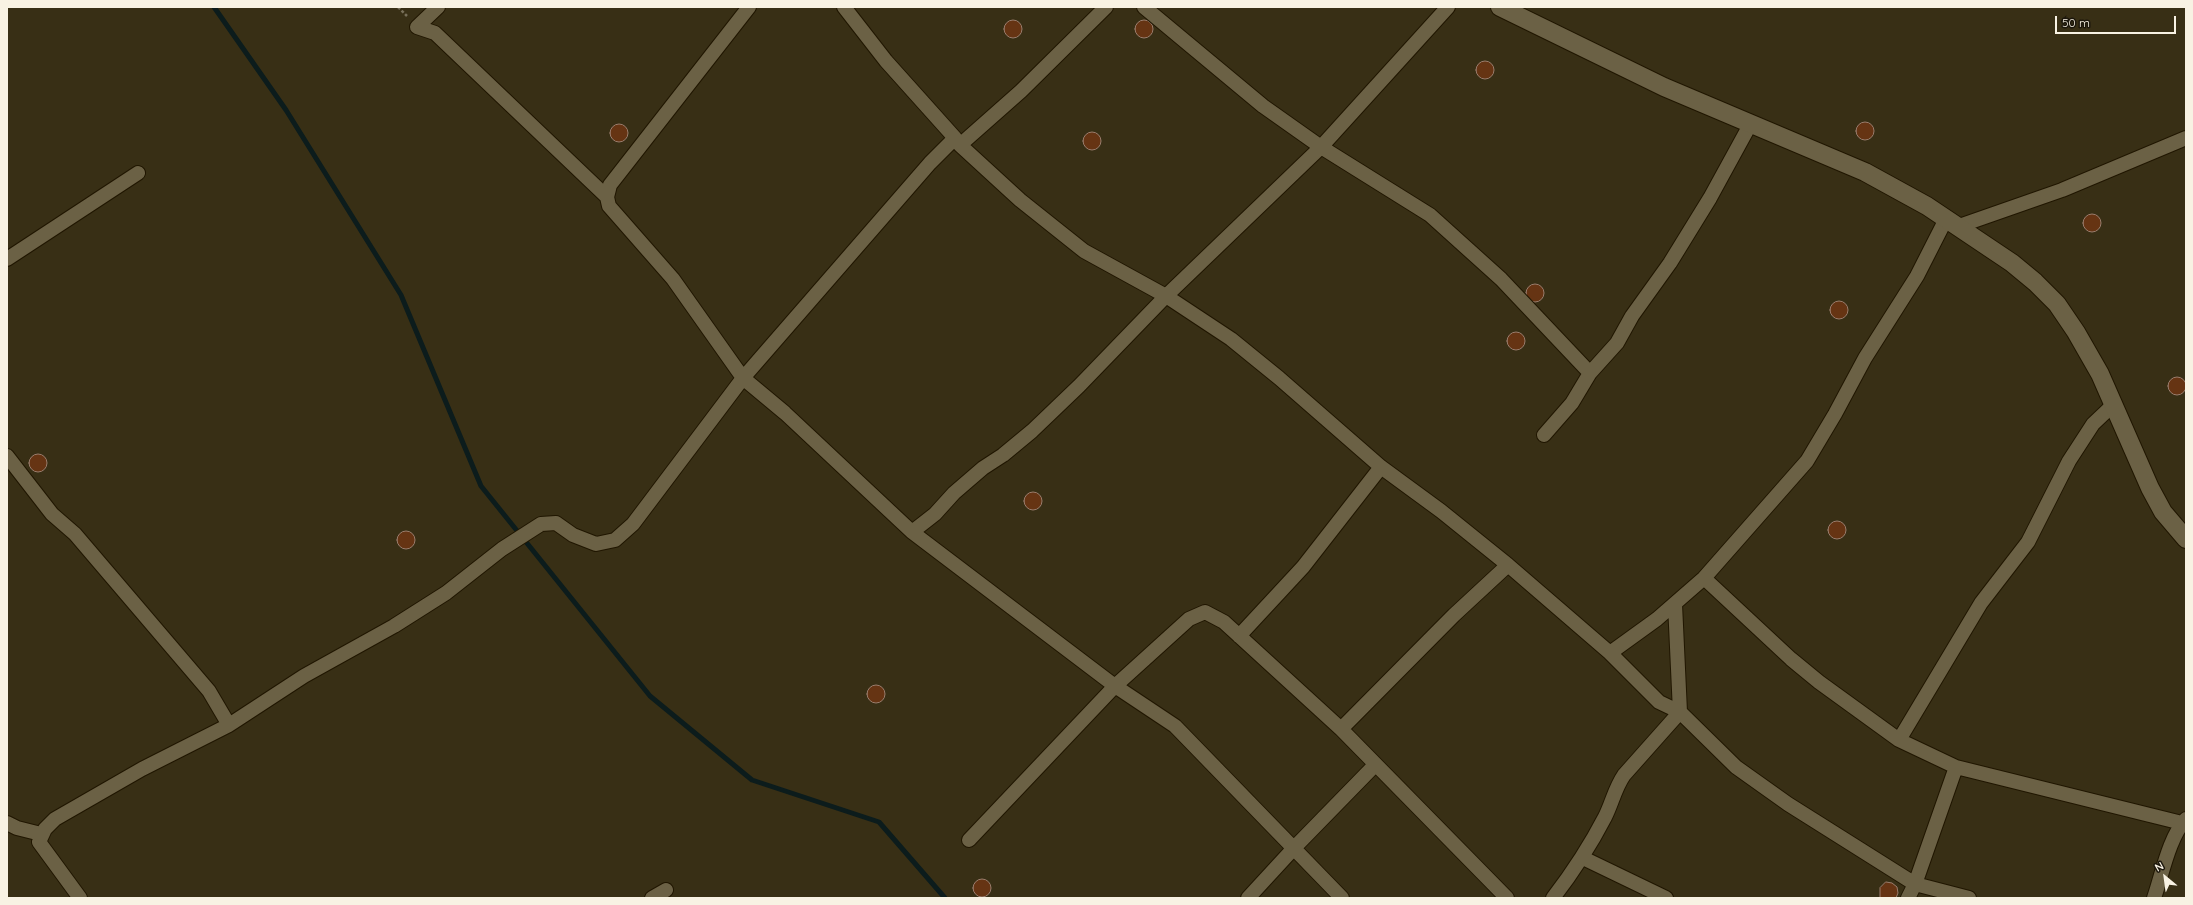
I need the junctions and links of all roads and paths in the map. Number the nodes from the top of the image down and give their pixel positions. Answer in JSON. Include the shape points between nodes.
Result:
{"nodes":[{"id":1,"x":438,"y":7,"type":"edge"},
{"id":2,"x":749,"y":7,"type":"edge"},
{"id":3,"x":844,"y":7,"type":"edge"},
{"id":4,"x":1106,"y":7,"type":"edge"},
{"id":5,"x":1144,"y":7,"type":"edge"},
{"id":6,"x":1448,"y":7,"type":"edge"},
{"id":7,"x":1500,"y":7,"type":"edge"},
{"id":8,"x":1751,"y":123,"type":"junction"},
{"id":9,"x":2186,"y":138,"type":"edge"},
{"id":10,"x":957,"y":141,"type":"junction"},
{"id":11,"x":1322,"y":147,"type":"junction"},
{"id":12,"x":138,"y":174,"type":"dead end"},
{"id":13,"x":607,"y":197,"type":"junction"},
{"id":14,"x":1952,"y":223,"type":"junction"},
{"id":15,"x":7,"y":259,"type":"edge"},
{"id":16,"x":1166,"y":296,"type":"junction"},
{"id":17,"x":1590,"y":373,"type":"junction"},
{"id":18,"x":743,"y":378,"type":"junction"},
{"id":19,"x":2113,"y":405,"type":"junction"},
{"id":20,"x":1544,"y":435,"type":"dead end"},
{"id":21,"x":7,"y":456,"type":"edge"},
{"id":22,"x":1381,"y":467,"type":"junction"},
{"id":23,"x":912,"y":532,"type":"junction"},
{"id":24,"x":2186,"y":539,"type":"edge"},
{"id":25,"x":1508,"y":565,"type":"junction"},
{"id":26,"x":1704,"y":578,"type":"junction"},
{"id":27,"x":1675,"y":604,"type":"junction"},
{"id":28,"x":1239,"y":636,"type":"junction"},
{"id":29,"x":1610,"y":653,"type":"junction"},
{"id":30,"x":1115,"y":686,"type":"junction"},
{"id":31,"x":1680,"y":712,"type":"junction"},
{"id":32,"x":229,"y":725,"type":"junction"},
{"id":33,"x":1341,"y":729,"type":"junction"},
{"id":34,"x":1899,"y":740,"type":"junction"},
{"id":35,"x":1375,"y":765,"type":"junction"},
{"id":36,"x":1956,"y":767,"type":"junction"},
{"id":37,"x":2185,"y":822,"type":"edge"},
{"id":38,"x":7,"y":823,"type":"edge"},
{"id":39,"x":41,"y":834,"type":"junction"},
{"id":40,"x":968,"y":840,"type":"dead end"},
{"id":41,"x":1294,"y":848,"type":"junction"},
{"id":42,"x":1583,"y":858,"type":"junction"},
{"id":43,"x":1915,"y":884,"type":"junction"},
{"id":44,"x":666,"y":890,"type":"dead end"},
{"id":45,"x":80,"y":898,"type":"edge"},
{"id":46,"x":652,"y":898,"type":"edge"},
{"id":47,"x":1248,"y":898,"type":"edge"},
{"id":48,"x":1342,"y":898,"type":"edge"},
{"id":49,"x":1506,"y":898,"type":"edge"},
{"id":50,"x":1553,"y":898,"type":"edge"},
{"id":51,"x":1666,"y":898,"type":"edge"},
{"id":52,"x":1908,"y":898,"type":"edge"},
{"id":53,"x":1969,"y":898,"type":"edge"},
{"id":54,"x":2154,"y":898,"type":"edge"}],
"edges":[{"from":1,"to":13,"type":"street","via":[[417,27],[435,33]]},
{"from":2,"to":13,"type":"street","via":[[610,185]]},
{"from":3,"to":10,"type":"street","via":[[886,61]]},
{"from":4,"to":10,"type":"street","via":[[1021,90]]},
{"from":5,"to":11,"type":"street","via":[[1229,79]]},
{"from":6,"to":11,"type":"street"},
{"from":7,"to":8,"type":"street","via":[[1664,87]]},
{"from":8,"to":14,"type":"street","via":[[1865,172]]},
{"from":8,"to":17,"type":"street","via":[[1710,198],[1670,263],[1632,316],[1617,343]]},
{"from":9,"to":14,"type":"street","via":[[2062,190]]},
{"from":10,"to":16,"type":"street","via":[[1020,200],[1084,251]]},
{"from":10,"to":18,"type":"street","via":[[930,163]]},
{"from":11,"to":16,"type":"street"},
{"from":11,"to":17,"type":"street","via":[[1430,215],[1500,279]]},
{"from":12,"to":15,"type":"street"},
{"from":13,"to":18,"type":"street","via":[[609,206],[615,214],[673,279]]},
{"from":14,"to":19,"type":"street","via":[[2029,277],[2056,304],[2076,332]]},
{"from":14,"to":26,"type":"street","via":[[1865,358],[1836,414],[1807,461]]},
{"from":16,"to":22,"type":"street","via":[[1231,339]]},
{"from":16,"to":23,"type":"street","via":[[1032,431],[983,468],[954,493],[935,514]]},
{"from":17,"to":20,"type":"street","via":[[1572,403]]},
{"from":18,"to":23,"type":"street","via":[[785,413]]},
{"from":18,"to":32,"type":"street","via":[[625,532],[615,540],[596,544],[573,535],[556,523],[541,524],[502,549],[446,593],[394,626],[304,676]]},
{"from":19,"to":24,"type":"street","via":[[2163,512]]},
{"from":19,"to":34,"type":"street","via":[[2093,424],[2069,461],[2028,542],[1981,603]]},
{"from":21,"to":32,"type":"street","via":[[52,514],[75,534],[208,691]]},
{"from":22,"to":25,"type":"street"},
{"from":22,"to":28,"type":"street","via":[[1303,567]]},
{"from":23,"to":30,"type":"street"},
{"from":25,"to":29,"type":"street"},
{"from":25,"to":33,"type":"street","via":[[1454,615]]},
{"from":26,"to":27,"type":"street"},
{"from":26,"to":34,"type":"street","via":[[1791,659]]},
{"from":27,"to":29,"type":"street"},
{"from":27,"to":31,"type":"street"},
{"from":28,"to":30,"type":"street","via":[[1210,613],[1195,615]]},
{"from":28,"to":33,"type":"street"},
{"from":29,"to":31,"type":"street","via":[[1659,702]]},
{"from":30,"to":40,"type":"street"},
{"from":30,"to":41,"type":"street","via":[[1175,726]]},
{"from":31,"to":42,"type":"street","via":[[1636,760],[1618,784],[1605,817]]},
{"from":31,"to":43,"type":"street","via":[[1736,767],[1788,804]]},
{"from":32,"to":39,"type":"street","via":[[85,801],[55,820]]},
{"from":33,"to":35,"type":"street"},
{"from":34,"to":36,"type":"street"},
{"from":35,"to":41,"type":"street"},
{"from":35,"to":49,"type":"street"},
{"from":36,"to":37,"type":"street"},
{"from":36,"to":43,"type":"street"},
{"from":37,"to":54,"type":"street","via":[[2173,842]]},
{"from":38,"to":39,"type":"street"},
{"from":39,"to":45,"type":"street","via":[[40,846]]},
{"from":41,"to":47,"type":"street"},
{"from":41,"to":48,"type":"street"},
{"from":42,"to":50,"type":"street"},
{"from":42,"to":51,"type":"street"},
{"from":43,"to":52,"type":"street"},
{"from":43,"to":53,"type":"street"},
{"from":44,"to":46,"type":"street"}]}
